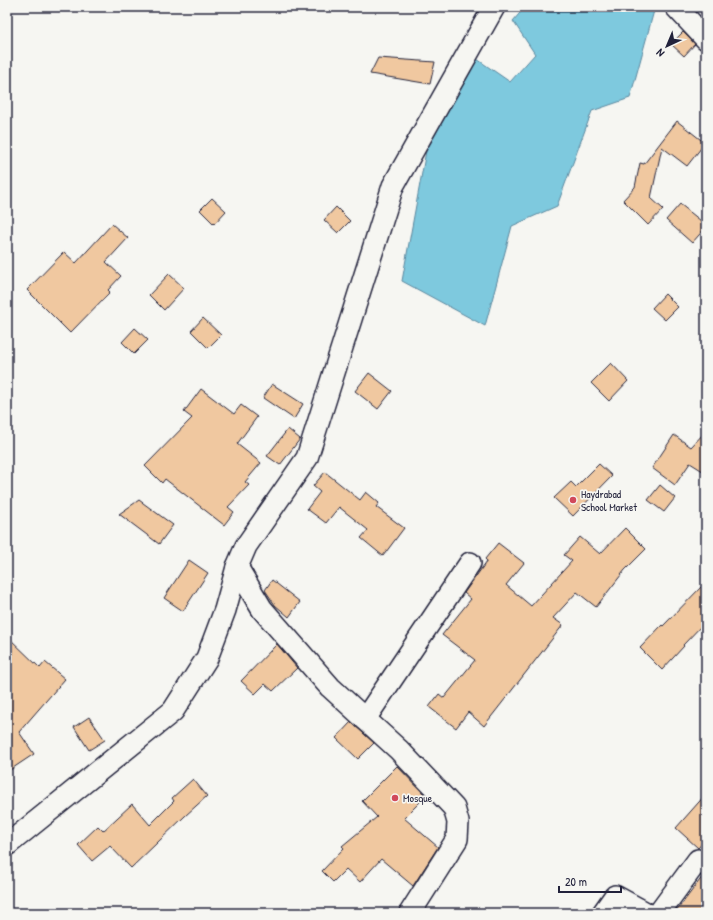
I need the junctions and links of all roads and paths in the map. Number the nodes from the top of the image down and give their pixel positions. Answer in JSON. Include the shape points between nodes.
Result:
{"nodes":[{"id":1,"x":494,"y":7,"type":"edge"},
{"id":2,"x":676,"y":7,"type":"edge"},
{"id":3,"x":706,"y":39,"type":"edge"},
{"id":4,"x":470,"y":563,"type":"dead end"},
{"id":5,"x":237,"y":567,"type":"junction"},
{"id":6,"x":365,"y":719,"type":"junction"},
{"id":7,"x":7,"y":845,"type":"edge"},
{"id":8,"x":706,"y":865,"type":"edge"},
{"id":9,"x":410,"y":913,"type":"edge"},
{"id":10,"x":603,"y":913,"type":"edge"},
{"id":11,"x":646,"y":913,"type":"edge"},
{"id":12,"x":659,"y":913,"type":"edge"}],
"edges":[{"from":1,"to":5,"type":"street","via":[[393,186],[308,458],[246,546]]},
{"from":2,"to":3,"type":"street"},
{"from":4,"to":6,"type":"street"},
{"from":5,"to":6,"type":"street","via":[[262,609],[330,687]]},
{"from":5,"to":7,"type":"street","via":[[225,610],[207,658],[172,711]]},
{"from":6,"to":9,"type":"street","via":[[400,750],[454,808],[458,822],[457,839]]},
{"from":8,"to":12,"type":"street","via":[[698,860]]},
{"from":10,"to":11,"type":"street","via":[[615,896]]}]}
